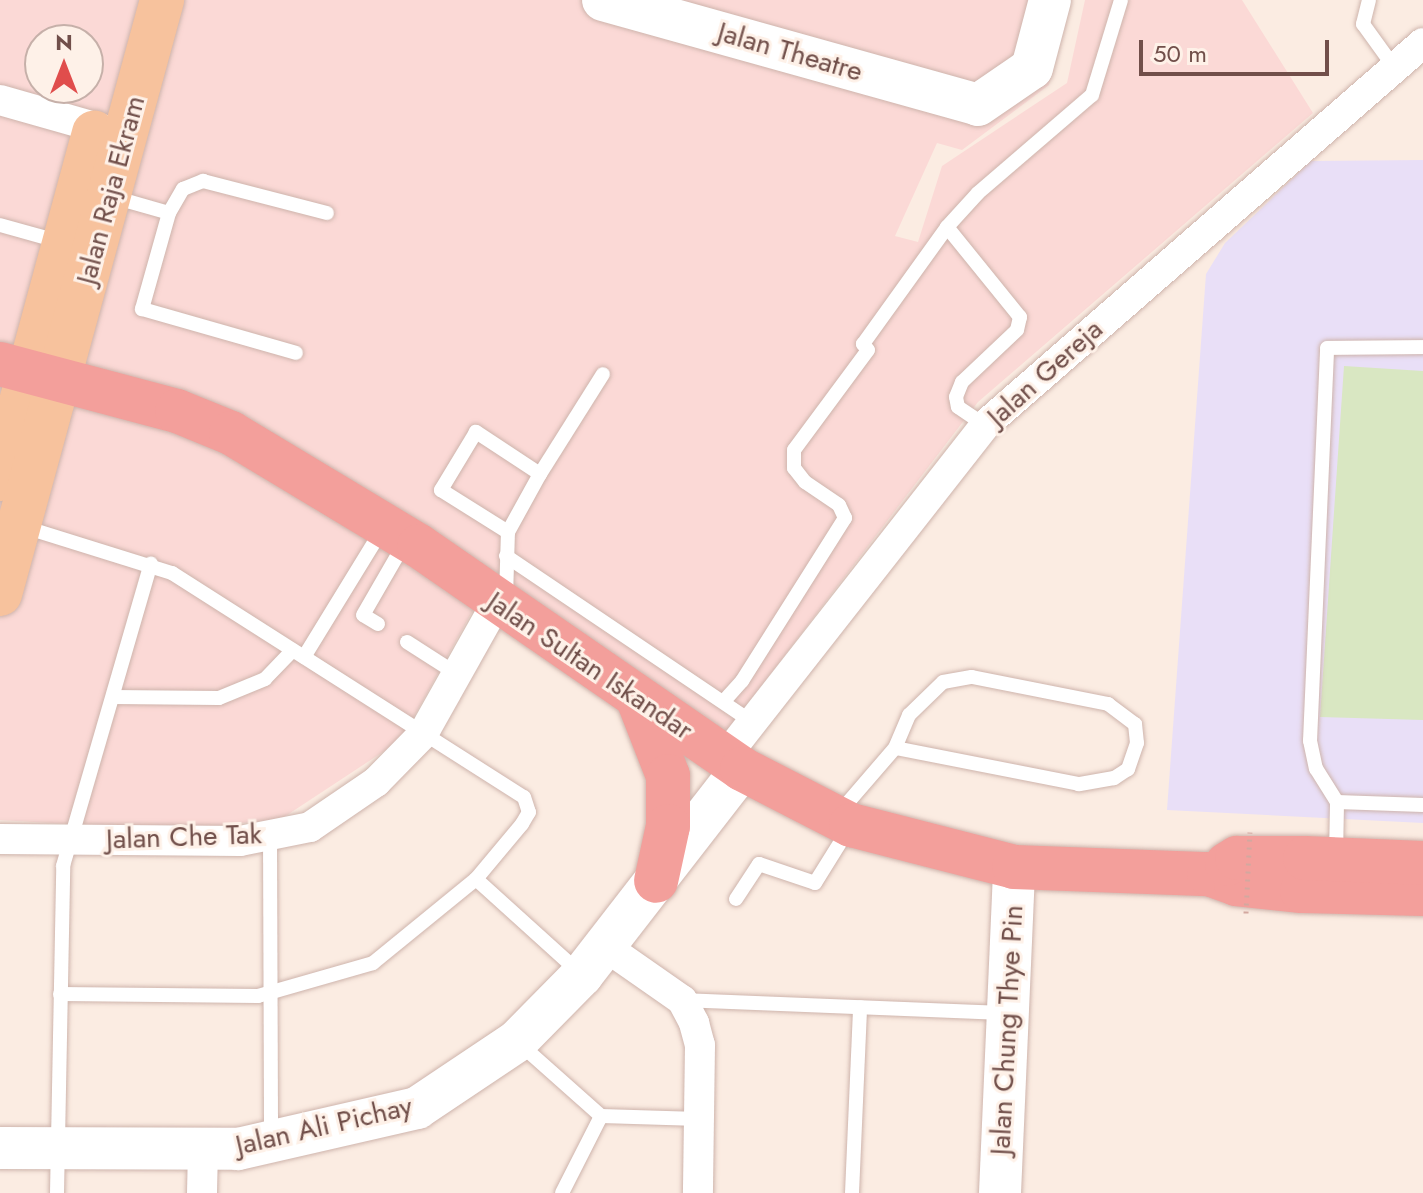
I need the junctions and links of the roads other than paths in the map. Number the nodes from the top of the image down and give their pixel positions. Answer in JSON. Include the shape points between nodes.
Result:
{"nodes":[{"id":1,"x":132,"y":0,"type":"edge"},
{"id":2,"x":162,"y":0,"type":"edge"},
{"id":3,"x":603,"y":0,"type":"edge"},
{"id":4,"x":1050,"y":0,"type":"edge"},
{"id":5,"x":1121,"y":0,"type":"edge"},
{"id":6,"x":1369,"y":0,"type":"edge"},
{"id":7,"x":1423,"y":43,"type":"edge"},
{"id":8,"x":1394,"y":67,"type":"junction"},
{"id":9,"x":0,"y":100,"type":"edge"},
{"id":10,"x":111,"y":132,"type":"junction"},
{"id":11,"x":109,"y":196,"type":"junction"},
{"id":12,"x":169,"y":213,"type":"junction"},
{"id":13,"x":327,"y":213,"type":"dead end"},
{"id":14,"x":0,"y":225,"type":"edge"},
{"id":15,"x":947,"y":227,"type":"junction"},
{"id":16,"x":63,"y":243,"type":"junction"},
{"id":17,"x":1423,"y":347,"type":"edge"},
{"id":18,"x":296,"y":353,"type":"dead end"},
{"id":19,"x":30,"y":372,"type":"edge"},
{"id":20,"x":603,"y":374,"type":"dead end"},
{"id":21,"x":985,"y":425,"type":"junction"},
{"id":22,"x":540,"y":474,"type":"junction"},
{"id":23,"x":0,"y":479,"type":"edge"},
{"id":24,"x":18,"y":525,"type":"junction"},
{"id":25,"x":396,"y":532,"type":"junction"},
{"id":26,"x":508,"y":532,"type":"junction"},
{"id":27,"x":506,"y":556,"type":"junction"},
{"id":28,"x":151,"y":564,"type":"junction"},
{"id":29,"x":0,"y":594,"type":"edge"},
{"id":30,"x":501,"y":607,"type":"junction"},
{"id":31,"x":378,"y":624,"type":"dead end"},
{"id":32,"x":407,"y":642,"type":"dead end"},
{"id":33,"x":298,"y":654,"type":"junction"},
{"id":34,"x":457,"y":674,"type":"junction"},
{"id":35,"x":113,"y":697,"type":"junction"},
{"id":36,"x":638,"y":699,"type":"junction"},
{"id":37,"x":724,"y":701,"type":"junction"},
{"id":38,"x":754,"y":723,"type":"junction"},
{"id":39,"x":423,"y":734,"type":"junction"},
{"id":40,"x":895,"y":748,"type":"junction"},
{"id":41,"x":733,"y":763,"type":"junction"},
{"id":42,"x":1337,"y":802,"type":"junction"},
{"id":43,"x":1423,"y":805,"type":"edge"},
{"id":44,"x":843,"y":821,"type":"junction"},
{"id":45,"x":270,"y":835,"type":"junction"},
{"id":46,"x":0,"y":839,"type":"edge"},
{"id":47,"x":69,"y":840,"type":"junction"},
{"id":48,"x":1337,"y":860,"type":"junction"},
{"id":49,"x":1423,"y":863,"type":"edge"},
{"id":50,"x":1014,"y":867,"type":"junction"},
{"id":51,"x":1209,"y":874,"type":"junction"},
{"id":52,"x":476,"y":879,"type":"junction"},
{"id":53,"x":656,"y":881,"type":"junction"},
{"id":54,"x":1423,"y":894,"type":"edge"},
{"id":55,"x":736,"y":899,"type":"dead end"},
{"id":56,"x":594,"y":961,"type":"junction"},
{"id":57,"x":270,"y":992,"type":"junction"},
{"id":58,"x":60,"y":994,"type":"junction"},
{"id":59,"x":682,"y":1000,"type":"junction"},
{"id":60,"x":860,"y":1007,"type":"junction"},
{"id":61,"x":1008,"y":1013,"type":"junction"},
{"id":62,"x":517,"y":1041,"type":"junction"},
{"id":63,"x":601,"y":1116,"type":"junction"},
{"id":64,"x":699,"y":1119,"type":"junction"},
{"id":65,"x":271,"y":1143,"type":"junction"},
{"id":66,"x":0,"y":1148,"type":"edge"},
{"id":67,"x":58,"y":1149,"type":"junction"},
{"id":68,"x":203,"y":1150,"type":"junction"},
{"id":69,"x":57,"y":1193,"type":"edge"},
{"id":70,"x":202,"y":1193,"type":"edge"},
{"id":71,"x":562,"y":1193,"type":"edge"},
{"id":72,"x":698,"y":1193,"type":"edge"},
{"id":73,"x":852,"y":1193,"type":"edge"},
{"id":74,"x":1000,"y":1193,"type":"edge"}],
"edges":[{"from":1,"to":10,"type":"main road","name":"Jalan Raja Ekram"},
{"from":2,"to":10,"type":"main road","name":"Jalan Raja Ekram"},
{"from":3,"to":4,"type":"street","name":"Jalan Theatre","via":[[978,105],[1032,68]]},
{"from":5,"to":15,"type":"lane","via":[[1092,95],[978,193]]},
{"from":6,"to":8,"type":"lane","via":[[1363,24]]},
{"from":7,"to":8,"type":"street","name":"Jalan Gereja"},
{"from":8,"to":21,"type":"street","name":"Jalan Gereja"},
{"from":9,"to":10,"type":"street"},
{"from":10,"to":11,"type":"main road","name":"Jalan Raja Ekram"},
{"from":10,"to":16,"type":"main road","name":"Jalan Raja Ekram"},
{"from":11,"to":12,"type":"lane"},
{"from":11,"to":19,"type":"main road","name":"Jalan Raja Ekram"},
{"from":12,"to":13,"type":"lane","via":[[183,189],[203,181]]},
{"from":12,"to":18,"type":"lane","via":[[142,309]]},
{"from":14,"to":16,"type":"lane"},
{"from":15,"to":21,"type":"lane","via":[[1020,317],[1017,330],[962,382],[956,397],[958,407]]},
{"from":15,"to":37,"type":"lane","via":[[863,344],[868,350],[794,450],[800,475],[839,505],[845,518]]},
{"from":16,"to":19,"type":"main road","name":"Jalan Raja Ekram"},
{"from":17,"to":42,"type":"lane","via":[[1327,348],[1310,741],[1316,769]]},
{"from":19,"to":23,"type":"main road"},
{"from":19,"to":24,"type":"main road"},
{"from":19,"to":25,"type":"highway","name":"Jalan Sultan Iskandar","via":[[204,421]]},
{"from":20,"to":22,"type":"lane"},
{"from":21,"to":38,"type":"street","name":"Jalan Gereja"},
{"from":22,"to":26,"type":"lane"},
{"from":22,"to":26,"type":"lane","via":[[476,432],[441,490]]},
{"from":24,"to":28,"type":"lane"},
{"from":24,"to":29,"type":"main road"},
{"from":25,"to":30,"type":"highway","name":"Jalan Sultan Iskandar"},
{"from":25,"to":31,"type":"lane","via":[[363,615]]},
{"from":25,"to":33,"type":"lane"},
{"from":26,"to":27,"type":"lane"},
{"from":27,"to":30,"type":"lane"},
{"from":27,"to":37,"type":"lane"},
{"from":28,"to":33,"type":"lane"},
{"from":28,"to":35,"type":"lane"},
{"from":30,"to":34,"type":"street","name":"Jalan Che Tak"},
{"from":30,"to":36,"type":"highway","name":"Jalan Sultan Iskandar"},
{"from":32,"to":34,"type":"lane"},
{"from":33,"to":35,"type":"lane","via":[[265,679],[219,698]]},
{"from":33,"to":39,"type":"lane"},
{"from":34,"to":39,"type":"street","name":"Jalan Che Tak"},
{"from":35,"to":47,"type":"lane"},
{"from":36,"to":41,"type":"highway","name":"Jalan Sultan Iskandar"},
{"from":36,"to":53,"type":"highway","via":[[668,776],[668,826]]},
{"from":37,"to":38,"type":"lane"},
{"from":38,"to":41,"type":"street","name":"Jalan Gereja"},
{"from":39,"to":45,"type":"street","name":"Jalan Che Tak","via":[[376,782],[310,827]]},
{"from":39,"to":52,"type":"lane","via":[[527,804],[522,824]]},
{"from":40,"to":40,"type":"lane","via":[[909,715],[943,682],[972,677],[1108,704],[1135,724],[1137,743],[1128,769],[1114,778],[1079,784]]},
{"from":40,"to":44,"type":"lane"},
{"from":41,"to":44,"type":"highway","name":"Jalan Sultan Iskandar"},
{"from":41,"to":53,"type":"street","name":"Jalan Ali Pichay"},
{"from":42,"to":43,"type":"lane"},
{"from":42,"to":48,"type":"lane"},
{"from":44,"to":50,"type":"highway","name":"Jalan Sultan Iskandar"},
{"from":44,"to":55,"type":"lane","via":[[815,883],[759,864]]},
{"from":45,"to":47,"type":"street","name":"Jalan Che Tak","via":[[240,841]]},
{"from":45,"to":57,"type":"lane"},
{"from":46,"to":47,"type":"street","name":"Jalan Che Tak"},
{"from":47,"to":58,"type":"lane","via":[[63,866]]},
{"from":48,"to":49,"type":"highway","name":"Jalan Sultan Iskandar"},
{"from":48,"to":51,"type":"highway","name":"Jalan Sultan Iskandar","via":[[1237,858]]},
{"from":50,"to":51,"type":"highway","name":"Jalan Sultan Iskandar"},
{"from":50,"to":61,"type":"street","name":"Jalan Chung Thye Pin"},
{"from":51,"to":54,"type":"highway","name":"Jalan Sultan Iskandar","via":[[1236,884],[1302,891]]},
{"from":52,"to":56,"type":"lane"},
{"from":52,"to":57,"type":"lane","via":[[373,963]]},
{"from":53,"to":56,"type":"street","name":"Jalan Ali Pichay"},
{"from":56,"to":59,"type":"street"},
{"from":56,"to":62,"type":"street","name":"Jalan Ali Pichay"},
{"from":57,"to":58,"type":"lane"},
{"from":57,"to":65,"type":"lane"},
{"from":58,"to":67,"type":"lane"},
{"from":59,"to":60,"type":"lane"},
{"from":59,"to":64,"type":"street","via":[[700,1045]]},
{"from":60,"to":61,"type":"lane"},
{"from":60,"to":73,"type":"lane"},
{"from":61,"to":74,"type":"street","name":"Jalan Chung Thye Pin"},
{"from":62,"to":63,"type":"lane"},
{"from":62,"to":65,"type":"street","name":"Jalan Ali Pichay","via":[[417,1108]]},
{"from":63,"to":64,"type":"lane"},
{"from":63,"to":71,"type":"lane"},
{"from":64,"to":72,"type":"street"},
{"from":65,"to":68,"type":"street","name":"Jalan Ali Pichay"},
{"from":66,"to":67,"type":"street","name":"Jalan Ali Pichay"},
{"from":67,"to":68,"type":"street","name":"Jalan Ali Pichay"},
{"from":67,"to":69,"type":"lane"},
{"from":68,"to":70,"type":"street"}]}
